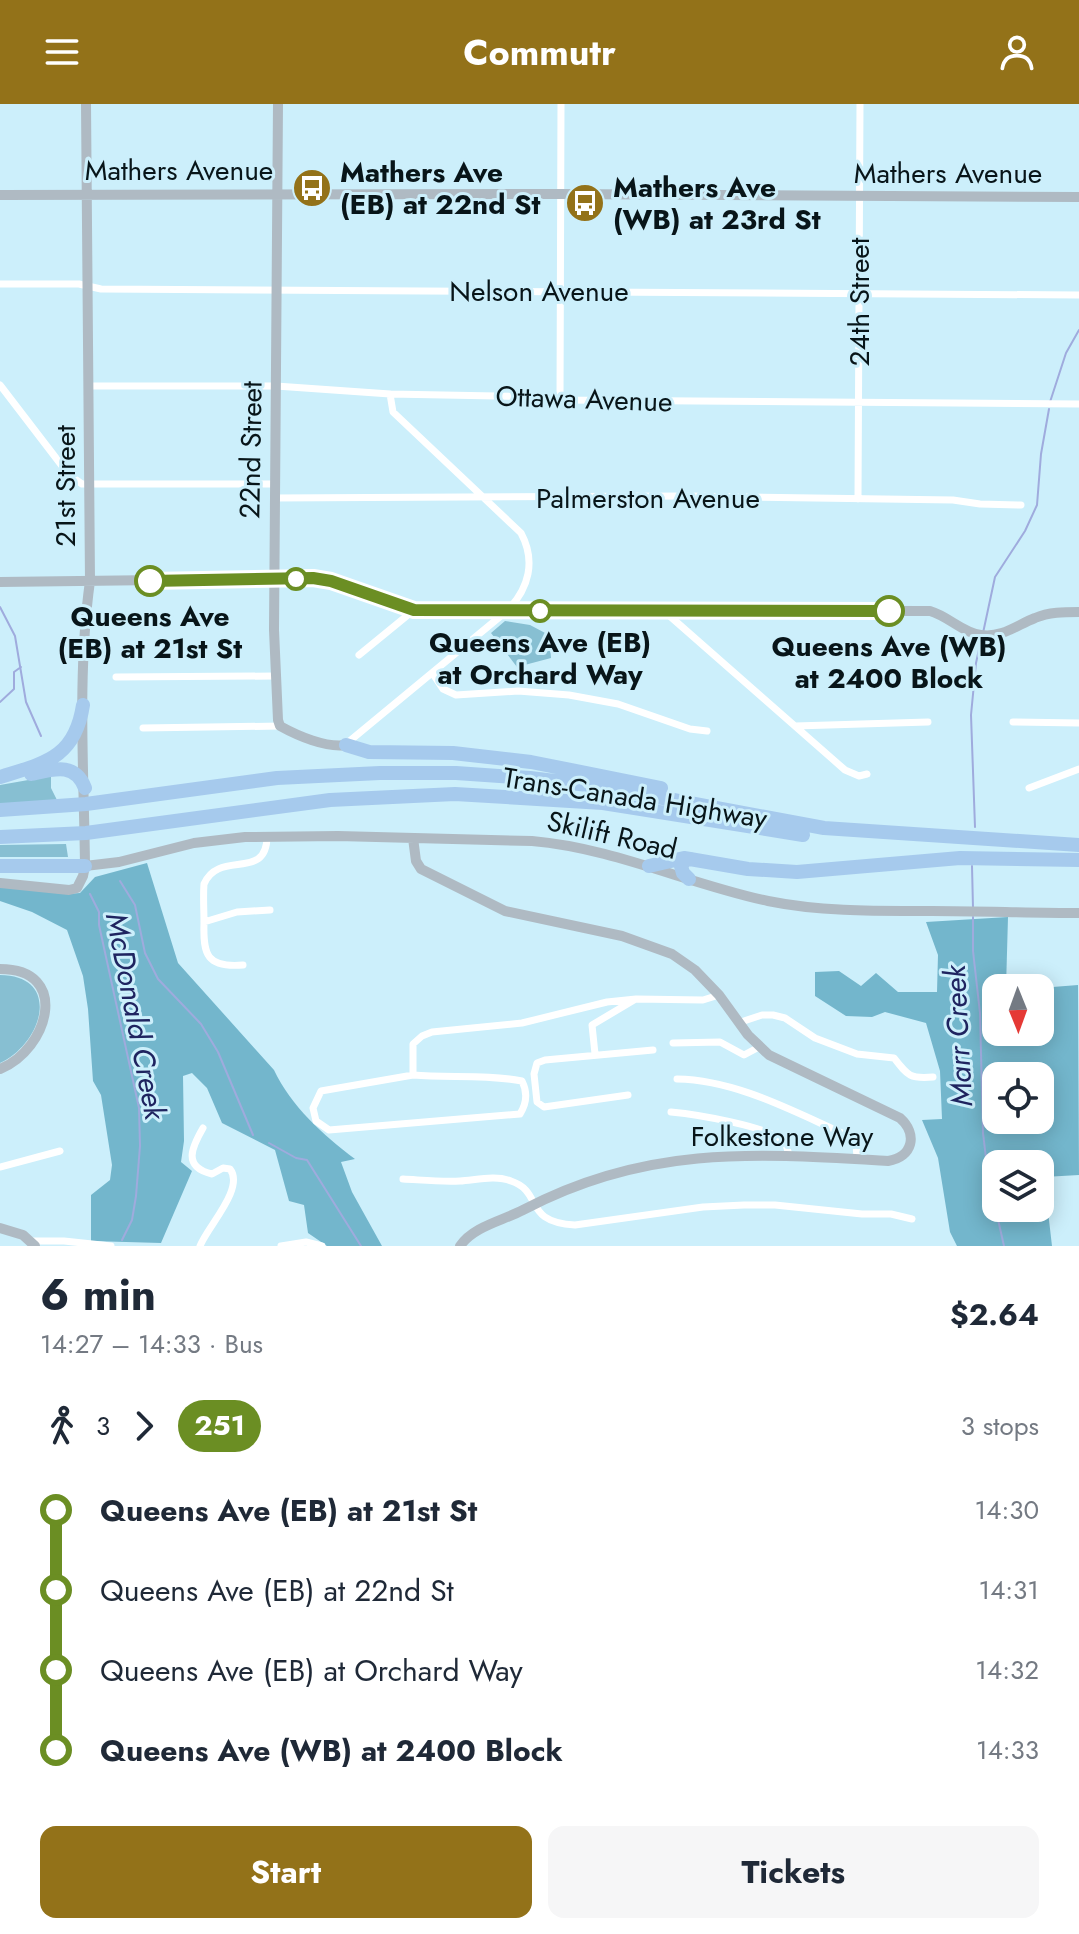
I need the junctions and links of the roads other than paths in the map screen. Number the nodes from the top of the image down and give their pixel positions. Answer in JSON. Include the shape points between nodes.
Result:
{"nodes":[{"id":1,"x":86,"y":104,"type":"edge"},
{"id":2,"x":278,"y":104,"type":"edge"},
{"id":3,"x":561,"y":104,"type":"edge"},
{"id":4,"x":860,"y":104,"type":"edge"},
{"id":5,"x":85,"y":194,"type":"junction"},
{"id":6,"x":277,"y":194,"type":"junction"},
{"id":7,"x":561,"y":194,"type":"junction"},
{"id":8,"x":0,"y":195,"type":"edge"},
{"id":9,"x":860,"y":197,"type":"junction"},
{"id":10,"x":1079,"y":197,"type":"edge"},
{"id":11,"x":0,"y":284,"type":"edge"},
{"id":12,"x":86,"y":286,"type":"junction"},
{"id":13,"x":278,"y":291,"type":"junction"},
{"id":14,"x":560,"y":291,"type":"junction"},
{"id":15,"x":859,"y":293,"type":"junction"},
{"id":16,"x":1079,"y":295,"type":"edge"},
{"id":17,"x":0,"y":385,"type":"edge"},
{"id":18,"x":88,"y":386,"type":"junction"},
{"id":19,"x":276,"y":386,"type":"junction"},
{"id":20,"x":390,"y":394,"type":"junction"},
{"id":21,"x":560,"y":400,"type":"junction"},
{"id":22,"x":858,"y":404,"type":"junction"},
{"id":23,"x":1079,"y":404,"type":"edge"},
{"id":24,"x":88,"y":484,"type":"junction"},
{"id":25,"x":275,"y":484,"type":"junction"},
{"id":26,"x":275,"y":498,"type":"junction"},
{"id":27,"x":486,"y":498,"type":"junction"},
{"id":28,"x":858,"y":499,"type":"junction"},
{"id":29,"x":1021,"y":505,"type":"dead end"},
{"id":30,"x":274,"y":579,"type":"junction"},
{"id":31,"x":90,"y":581,"type":"junction"},
{"id":32,"x":0,"y":582,"type":"edge"},
{"id":33,"x":414,"y":610,"type":"junction"},
{"id":34,"x":508,"y":610,"type":"junction"},
{"id":35,"x":664,"y":611,"type":"junction"},
{"id":36,"x":1079,"y":612,"type":"edge"},
{"id":37,"x":359,"y":655,"type":"dead end"},
{"id":38,"x":433,"y":674,"type":"junction"},
{"id":39,"x":274,"y":676,"type":"junction"},
{"id":40,"x":116,"y":677,"type":"dead end"},
{"id":41,"x":83,"y":705,"type":"junction"},
{"id":42,"x":928,"y":722,"type":"dead end"},
{"id":43,"x":1013,"y":722,"type":"dead end"},
{"id":44,"x":1079,"y":723,"type":"edge"},
{"id":45,"x":280,"y":726,"type":"junction"},
{"id":46,"x":795,"y":726,"type":"junction"},
{"id":47,"x":143,"y":728,"type":"dead end"},
{"id":48,"x":707,"y":731,"type":"dead end"},
{"id":49,"x":346,"y":745,"type":"junction"},
{"id":50,"x":1079,"y":769,"type":"edge"},
{"id":51,"x":867,"y":774,"type":"dead end"},
{"id":52,"x":0,"y":779,"type":"edge"},
{"id":53,"x":85,"y":788,"type":"junction"},
{"id":54,"x":1029,"y":788,"type":"dead end"},
{"id":55,"x":0,"y":810,"type":"edge"},
{"id":56,"x":777,"y":821,"type":"junction"},
{"id":57,"x":267,"y":836,"type":"junction"},
{"id":58,"x":0,"y":837,"type":"edge"},
{"id":59,"x":413,"y":838,"type":"junction"},
{"id":60,"x":1079,"y":845,"type":"edge"},
{"id":61,"x":1079,"y":858,"type":"edge"},
{"id":62,"x":691,"y":859,"type":"junction"},
{"id":63,"x":0,"y":866,"type":"edge"},
{"id":64,"x":85,"y":866,"type":"junction"},
{"id":65,"x":649,"y":866,"type":"junction"},
{"id":66,"x":689,"y":879,"type":"junction"},
{"id":67,"x":0,"y":883,"type":"edge"},
{"id":68,"x":270,"y":910,"type":"dead end"},
{"id":69,"x":1079,"y":913,"type":"edge"},
{"id":70,"x":204,"y":922,"type":"junction"},
{"id":71,"x":243,"y":965,"type":"dead end"},
{"id":72,"x":0,"y":969,"type":"edge"},
{"id":73,"x":719,"y":995,"type":"junction"},
{"id":74,"x":636,"y":999,"type":"junction"},
{"id":75,"x":738,"y":1023,"type":"junction"},
{"id":76,"x":673,"y":1043,"type":"dead end"},
{"id":77,"x":759,"y":1047,"type":"junction"},
{"id":78,"x":653,"y":1050,"type":"dead end"},
{"id":79,"x":595,"y":1054,"type":"junction"},
{"id":80,"x":0,"y":1069,"type":"edge"},
{"id":81,"x":413,"y":1075,"type":"junction"},
{"id":82,"x":933,"y":1077,"type":"dead end"},
{"id":83,"x":677,"y":1079,"type":"dead end"},
{"id":84,"x":628,"y":1095,"type":"dead end"},
{"id":85,"x":671,"y":1112,"type":"dead end"},
{"id":86,"x":203,"y":1128,"type":"dead end"},
{"id":87,"x":60,"y":1151,"type":"dead end"},
{"id":88,"x":789,"y":1154,"type":"junction"},
{"id":89,"x":857,"y":1159,"type":"junction"},
{"id":90,"x":0,"y":1167,"type":"edge"},
{"id":91,"x":403,"y":1179,"type":"dead end"},
{"id":92,"x":534,"y":1203,"type":"junction"},
{"id":93,"x":912,"y":1219,"type":"dead end"},
{"id":94,"x":0,"y":1228,"type":"edge"},
{"id":95,"x":34,"y":1243,"type":"edge"},
{"id":96,"x":111,"y":1246,"type":"edge"},
{"id":97,"x":200,"y":1246,"type":"edge"},
{"id":98,"x":281,"y":1246,"type":"edge"},
{"id":99,"x":322,"y":1246,"type":"edge"},
{"id":100,"x":460,"y":1246,"type":"edge"}],
"edges":[{"from":1,"to":5,"type":"street","name":"21st Street"},
{"from":2,"to":6,"type":"street","name":"22nd Street"},
{"from":3,"to":7,"type":"street"},
{"from":4,"to":9,"type":"street","name":"24th Street"},
{"from":5,"to":6,"type":"street","name":"Mathers Avenue"},
{"from":5,"to":8,"type":"street","name":"Mathers Avenue"},
{"from":5,"to":12,"type":"street","name":"21st Street"},
{"from":6,"to":7,"type":"street","name":"Mathers Avenue"},
{"from":6,"to":13,"type":"street","name":"22nd Street"},
{"from":7,"to":9,"type":"street","name":"Mathers Avenue"},
{"from":7,"to":14,"type":"street"},
{"from":9,"to":10,"type":"street","name":"Mathers Avenue"},
{"from":9,"to":15,"type":"street","name":"24th Street"},
{"from":11,"to":12,"type":"street","name":"Nelson Avenue"},
{"from":12,"to":13,"type":"street","name":"Nelson Avenue"},
{"from":12,"to":18,"type":"street","name":"21st Street"},
{"from":13,"to":14,"type":"street","name":"Nelson Avenue"},
{"from":13,"to":19,"type":"street","name":"22nd Street"},
{"from":14,"to":15,"type":"street","name":"Nelson Avenue"},
{"from":14,"to":21,"type":"street"},
{"from":15,"to":16,"type":"street","name":"Nelson Avenue"},
{"from":15,"to":22,"type":"street","name":"24th Street"},
{"from":17,"to":24,"type":"street","via":[[69,475]]},
{"from":18,"to":19,"type":"street","name":"Ottawa Avenue"},
{"from":18,"to":24,"type":"street","name":"21st Street"},
{"from":19,"to":20,"type":"street","name":"Ottawa Avenue"},
{"from":19,"to":25,"type":"street","name":"22nd Street"},
{"from":20,"to":21,"type":"street","name":"Ottawa Avenue"},
{"from":20,"to":27,"type":"street","via":[[393,412]]},
{"from":21,"to":22,"type":"street","name":"Ottawa Avenue"},
{"from":22,"to":23,"type":"street","name":"Ottawa Avenue"},
{"from":22,"to":28,"type":"street","name":"24th Street"},
{"from":24,"to":25,"type":"street"},
{"from":24,"to":31,"type":"street","name":"21st Street"},
{"from":25,"to":26,"type":"street","name":"22nd Street"},
{"from":26,"to":27,"type":"street","name":"Palmerston Avenue"},
{"from":26,"to":30,"type":"street","name":"22nd Street"},
{"from":27,"to":28,"type":"street","name":"Palmerston Avenue"},
{"from":27,"to":34,"type":"street","via":[[521,533],[529,553],[526,583]]},
{"from":28,"to":29,"type":"street","name":"Palmerston Avenue"},
{"from":30,"to":31,"type":"street"},
{"from":30,"to":33,"type":"street","via":[[331,581]]},
{"from":30,"to":39,"type":"street","name":"22nd Street"},
{"from":31,"to":32,"type":"street"},
{"from":31,"to":41,"type":"street","name":"21st Street"},
{"from":33,"to":34,"type":"street"},
{"from":33,"to":37,"type":"street"},
{"from":34,"to":35,"type":"street"},
{"from":34,"to":38,"type":"street"},
{"from":35,"to":36,"type":"street","via":[[930,611],[985,635],[1048,613]]},
{"from":35,"to":46,"type":"street"},
{"from":38,"to":48,"type":"street","via":[[443,689],[456,695],[569,695]]},
{"from":38,"to":49,"type":"street"},
{"from":39,"to":40,"type":"street"},
{"from":39,"to":45,"type":"street","name":"22nd Street"},
{"from":41,"to":52,"type":"highway","via":[[76,732],[60,754]]},
{"from":41,"to":53,"type":"street","name":"21st Street"},
{"from":42,"to":46,"type":"street"},
{"from":43,"to":44,"type":"street"},
{"from":45,"to":47,"type":"street"},
{"from":45,"to":49,"type":"street","via":[[326,744]]},
{"from":46,"to":51,"type":"street","via":[[845,770]]},
{"from":49,"to":56,"type":"highway","via":[[369,752],[453,753],[557,766]]},
{"from":50,"to":54,"type":"street"},
{"from":52,"to":53,"type":"highway","via":[[65,769],[77,773]]},
{"from":53,"to":64,"type":"street","name":"21st Street"},
{"from":55,"to":56,"type":"highway","name":"Trans-Canada Highway","via":[[277,778],[456,773],[592,785]]},
{"from":56,"to":60,"type":"highway","name":"Trans-Canada Highway"},
{"from":57,"to":59,"type":"street","name":"Skilift Road"},
{"from":57,"to":64,"type":"street","name":"Skilift Road","via":[[208,841]]},
{"from":57,"to":70,"type":"street","via":[[267,850],[259,859],[217,868],[208,876]]},
{"from":58,"to":61,"type":"highway","name":"Trans-Canada Highway","via":[[113,830],[330,800],[479,795],[603,803],[848,840]]},
{"from":59,"to":65,"type":"street","name":"Skilift Road","via":[[557,843]]},
{"from":59,"to":73,"type":"street","name":"Folkestone Way","via":[[416,861],[427,873],[505,911],[651,945],[684,962]]},
{"from":61,"to":62,"type":"highway","via":[[960,858],[780,872]]},
{"from":62,"to":65,"type":"highway"},
{"from":62,"to":66,"type":"highway","via":[[681,866]]},
{"from":63,"to":64,"type":"highway"},
{"from":64,"to":67,"type":"street","via":[[77,888],[69,890]]},
{"from":65,"to":66,"type":"street","name":"Skilift Road"},
{"from":66,"to":69,"type":"street","name":"Skilift Road","via":[[813,908]]},
{"from":68,"to":70,"type":"street"},
{"from":70,"to":71,"type":"street","via":[[209,957],[223,965]]},
{"from":72,"to":80,"type":"street","via":[[33,979],[46,1006],[33,1045]]},
{"from":73,"to":74,"type":"street","via":[[703,1000]]},
{"from":73,"to":75,"type":"street","name":"Folkestone Way"},
{"from":74,"to":79,"type":"street","via":[[592,1025]]},
{"from":74,"to":81,"type":"street","via":[[522,1023],[432,1032],[413,1044]]},
{"from":75,"to":77,"type":"street","name":"Folkestone Way"},
{"from":75,"to":82,"type":"street","via":[[762,1015],[785,1018],[815,1038],[857,1054],[894,1058],[906,1074],[917,1078]]},
{"from":76,"to":77,"type":"street","via":[[720,1042],[744,1055]]},
{"from":77,"to":89,"type":"street","name":"Folkestone Way","via":[[909,1125],[910,1145],[896,1160]]},
{"from":78,"to":79,"type":"street"},
{"from":79,"to":84,"type":"street","via":[[537,1063],[537,1102],[551,1108]]},
{"from":81,"to":81,"type":"street","via":[[522,1081],[526,1105],[520,1114],[329,1130],[316,1121],[313,1108],[321,1091]]},
{"from":83,"to":89,"type":"street","via":[[748,1093],[851,1137]]},
{"from":85,"to":88,"type":"street","via":[[736,1122],[779,1138]]},
{"from":86,"to":97,"type":"street","via":[[192,1150],[194,1163],[206,1173],[230,1169],[235,1179],[234,1190]]},
{"from":87,"to":90,"type":"street"},
{"from":88,"to":89,"type":"street","name":"Folkestone Way"},
{"from":88,"to":92,"type":"street","name":"Folkestone Way","via":[[672,1160]]},
{"from":91,"to":92,"type":"street","via":[[506,1179]]},
{"from":92,"to":93,"type":"street","via":[[554,1224],[575,1225],[744,1205]]},
{"from":92,"to":100,"type":"street","name":"Folkestone Way","via":[[470,1234]]},
{"from":94,"to":95,"type":"street"},
{"from":95,"to":96,"type":"street"},
{"from":98,"to":99,"type":"street"}]}
